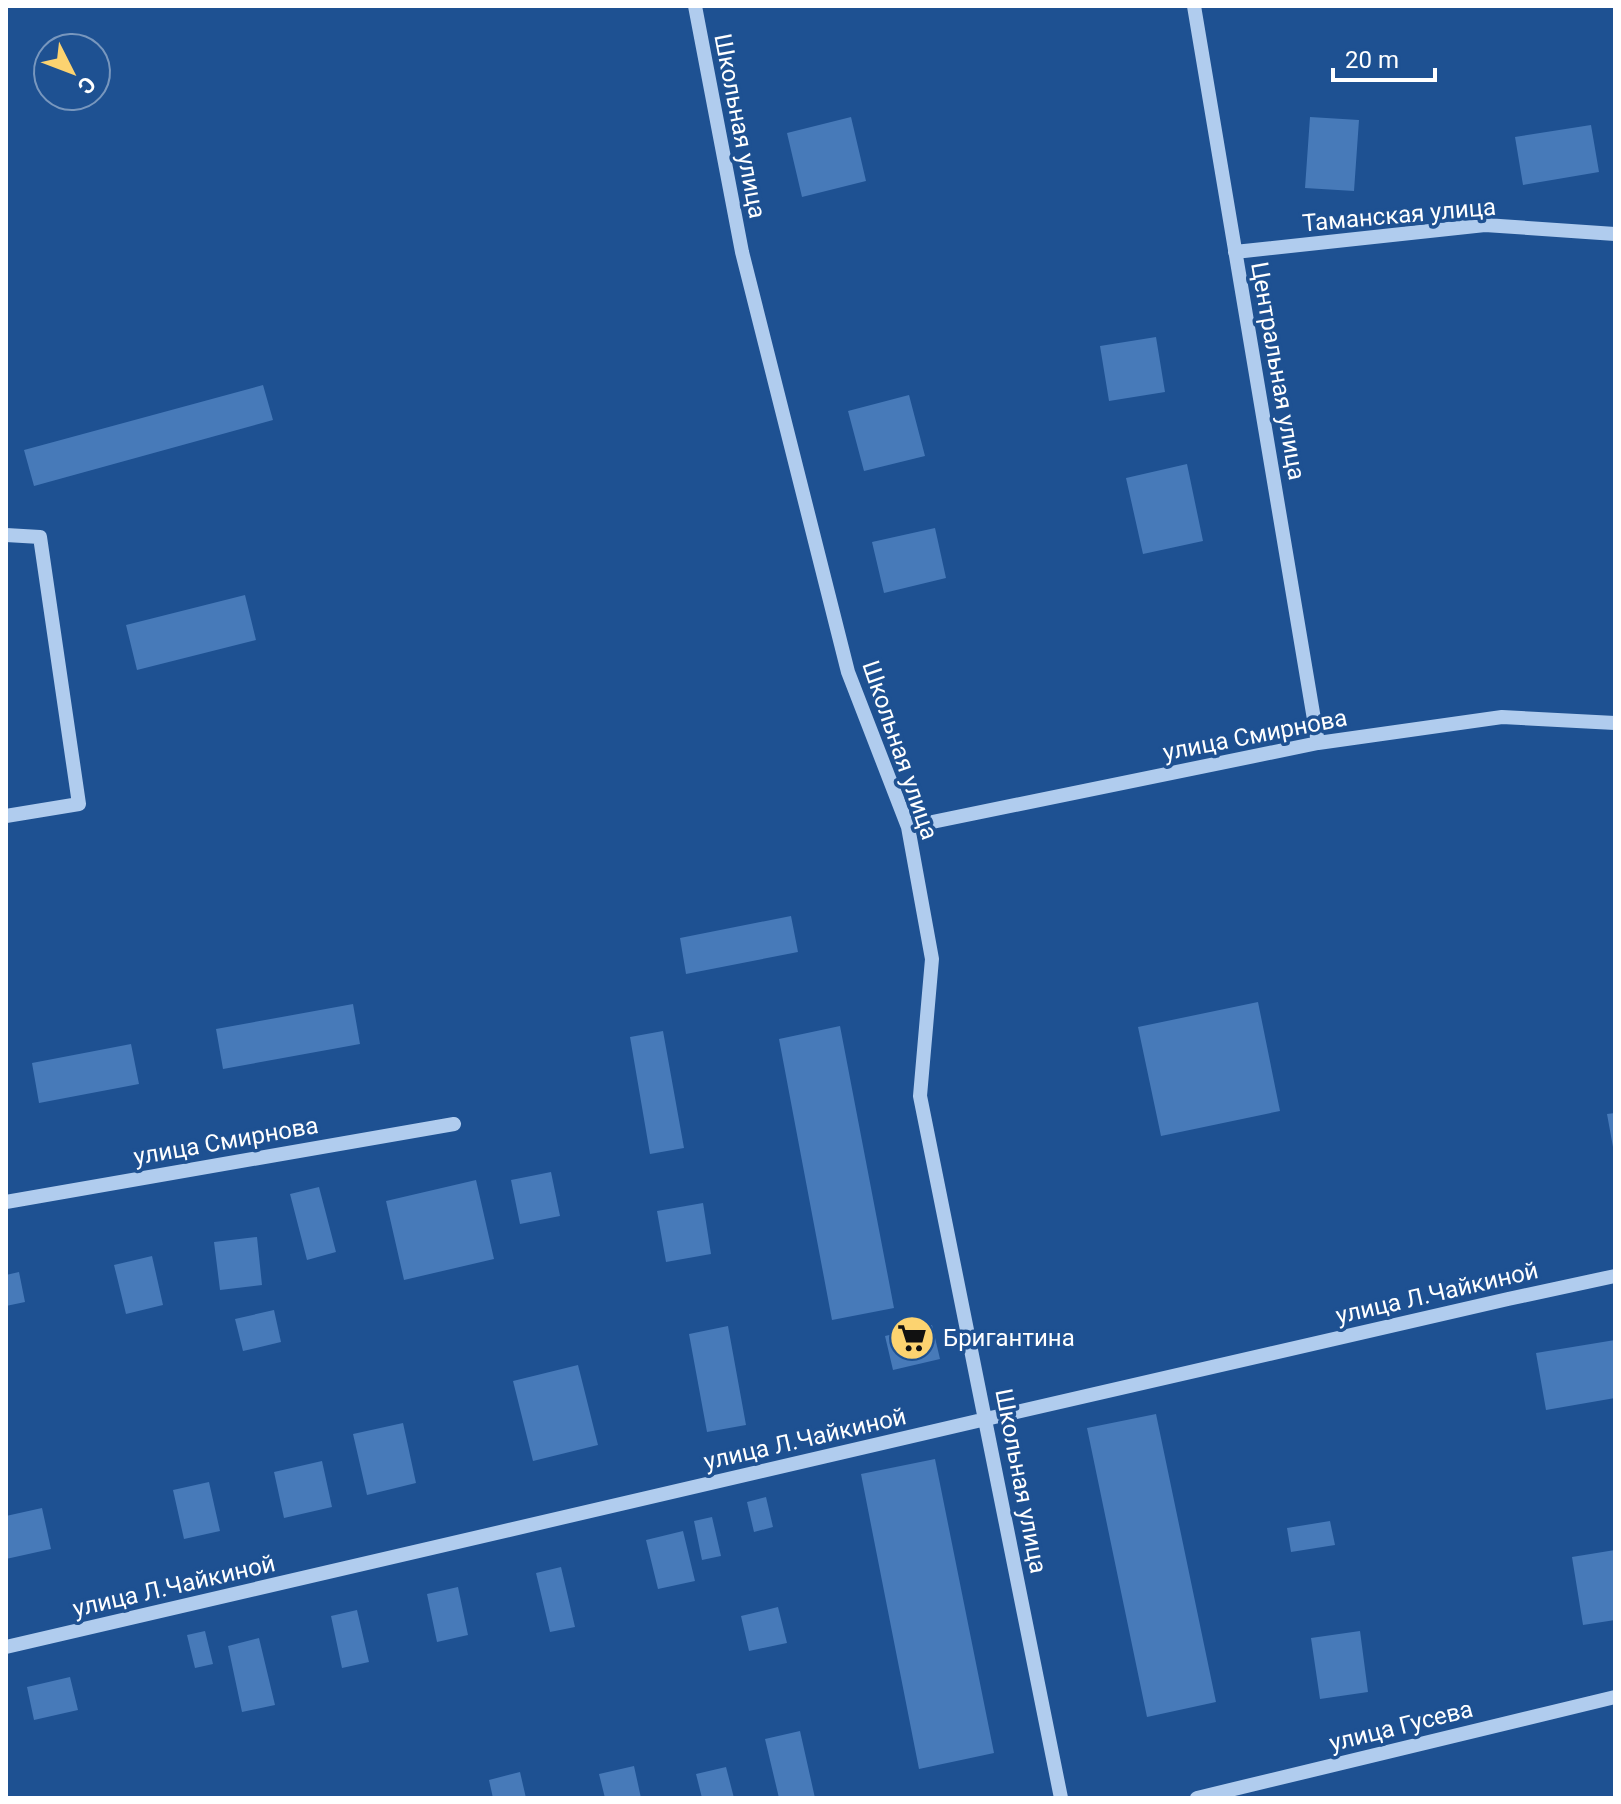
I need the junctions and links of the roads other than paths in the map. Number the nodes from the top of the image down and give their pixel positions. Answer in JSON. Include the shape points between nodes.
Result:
{"nodes":[{"id":1,"x":695,"y":6,"type":"edge"},
{"id":2,"x":1194,"y":6,"type":"edge"},
{"id":3,"x":1615,"y":234,"type":"edge"},
{"id":4,"x":1235,"y":252,"type":"junction"},
{"id":5,"x":6,"y":535,"type":"edge"},
{"id":6,"x":1615,"y":723,"type":"edge"},
{"id":7,"x":1318,"y":743,"type":"junction"},
{"id":8,"x":6,"y":816,"type":"edge"},
{"id":9,"x":908,"y":827,"type":"junction"},
{"id":10,"x":454,"y":1124,"type":"dead end"},
{"id":11,"x":6,"y":1202,"type":"edge"},
{"id":12,"x":1615,"y":1276,"type":"edge"},
{"id":13,"x":986,"y":1419,"type":"junction"},
{"id":14,"x":6,"y":1647,"type":"edge"},
{"id":15,"x":1615,"y":1697,"type":"edge"},
{"id":16,"x":1061,"y":1798,"type":"edge"},
{"id":17,"x":1197,"y":1798,"type":"edge"}],
"edges":[{"from":1,"to":9,"type":"street","name":"Школьная улица","via":[[742,252],[848,672]]},
{"from":2,"to":4,"type":"street","name":"Центральная улица"},
{"from":3,"to":4,"type":"street","name":"Таманская улица","via":[[1485,225]]},
{"from":4,"to":7,"type":"street","name":"Центральная улица"},
{"from":5,"to":8,"type":"street","via":[[40,537],[79,804]]},
{"from":6,"to":7,"type":"street","name":"улица Смирнова","via":[[1502,717]]},
{"from":7,"to":9,"type":"street","name":"улица Смирнова"},
{"from":9,"to":13,"type":"street","name":"Школьная улица","via":[[932,959],[920,1096]]},
{"from":10,"to":11,"type":"street","name":"улица Смирнова"},
{"from":12,"to":13,"type":"street","name":"улица Л.Чайкиной"},
{"from":13,"to":14,"type":"street","name":"улица Л.Чайкиной"},
{"from":13,"to":16,"type":"street","name":"Школьная улица"},
{"from":15,"to":17,"type":"street","name":"улица Гусева"}]}
